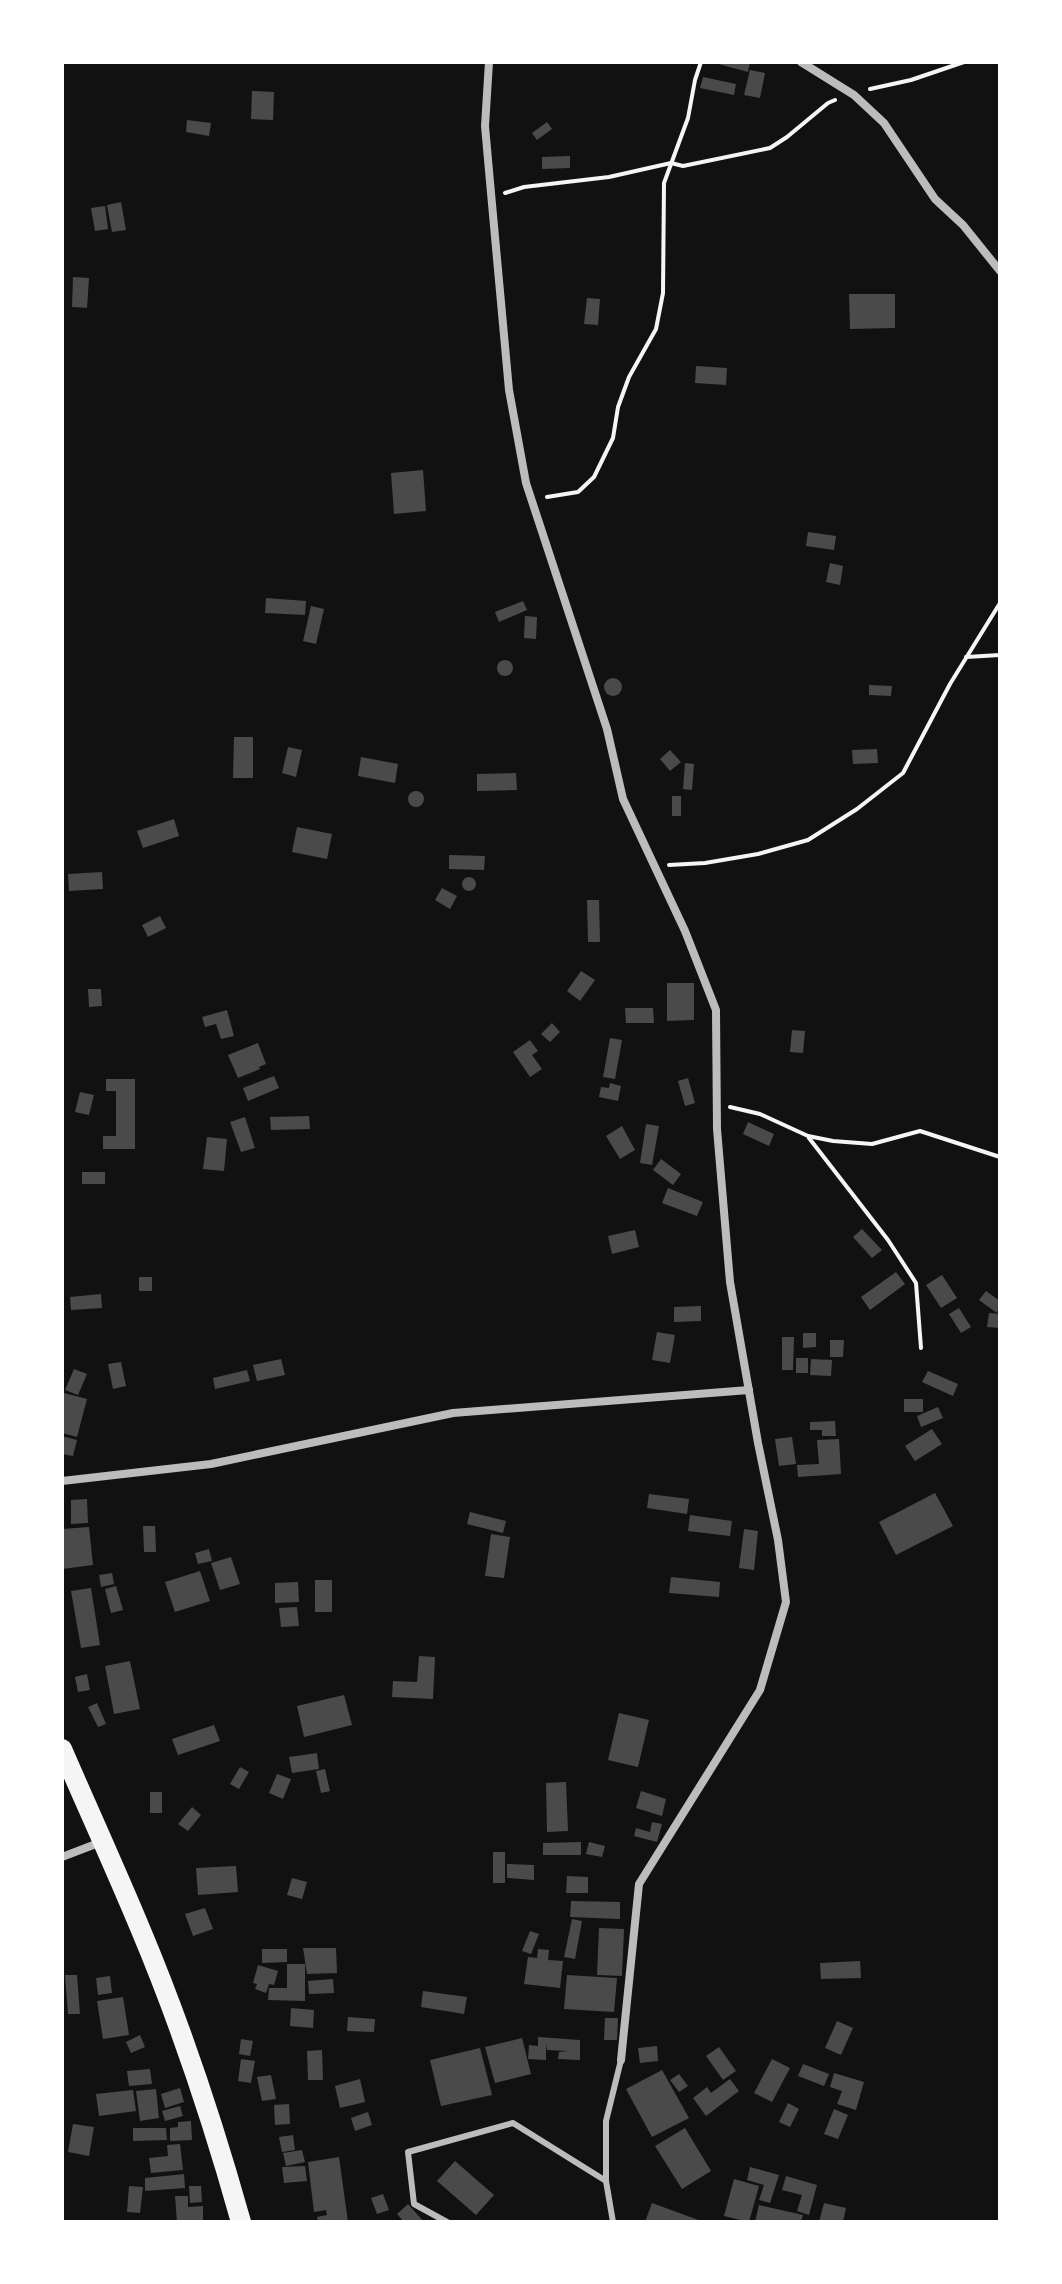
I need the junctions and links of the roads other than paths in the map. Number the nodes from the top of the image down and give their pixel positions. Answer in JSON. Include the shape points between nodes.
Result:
{"nodes":[{"id":1,"x":489,"y":62,"type":"edge"},
{"id":2,"x":801,"y":62,"type":"edge"},
{"id":3,"x":1000,"y":271,"type":"edge"},
{"id":4,"x":749,"y":1390,"type":"junction"},
{"id":5,"x":62,"y":1481,"type":"edge"},
{"id":6,"x":62,"y":1749,"type":"edge"},
{"id":7,"x":102,"y":1842,"type":"junction"},
{"id":8,"x":62,"y":1857,"type":"edge"},
{"id":9,"x":621,"y":2060,"type":"joint"},
{"id":10,"x":606,"y":2181,"type":"junction"},
{"id":11,"x":241,"y":2222,"type":"edge"},
{"id":12,"x":447,"y":2222,"type":"edge"},
{"id":13,"x":613,"y":2222,"type":"edge"}],
"edges":[{"from":1,"to":4,"type":"street","via":[[485,126],[509,390],[531,498],[607,729],[623,799],[716,1010],[716,1103],[730,1282]]},
{"from":2,"to":3,"type":"street","via":[[854,95],[884,123],[935,199]]},
{"from":4,"to":5,"type":"street","via":[[453,1413],[211,1464]]},
{"from":4,"to":9,"type":"street","via":[[786,1602],[760,1690],[639,1884]]},
{"from":6,"to":7,"type":"highway"},
{"from":7,"to":8,"type":"street"},
{"from":7,"to":11,"type":"highway","via":[[178,2028]]},
{"from":9,"to":10,"type":"lane","via":[[606,2121]]},
{"from":10,"to":12,"type":"lane","via":[[513,2123],[408,2152],[414,2204]]},
{"from":10,"to":13,"type":"lane"}]}
